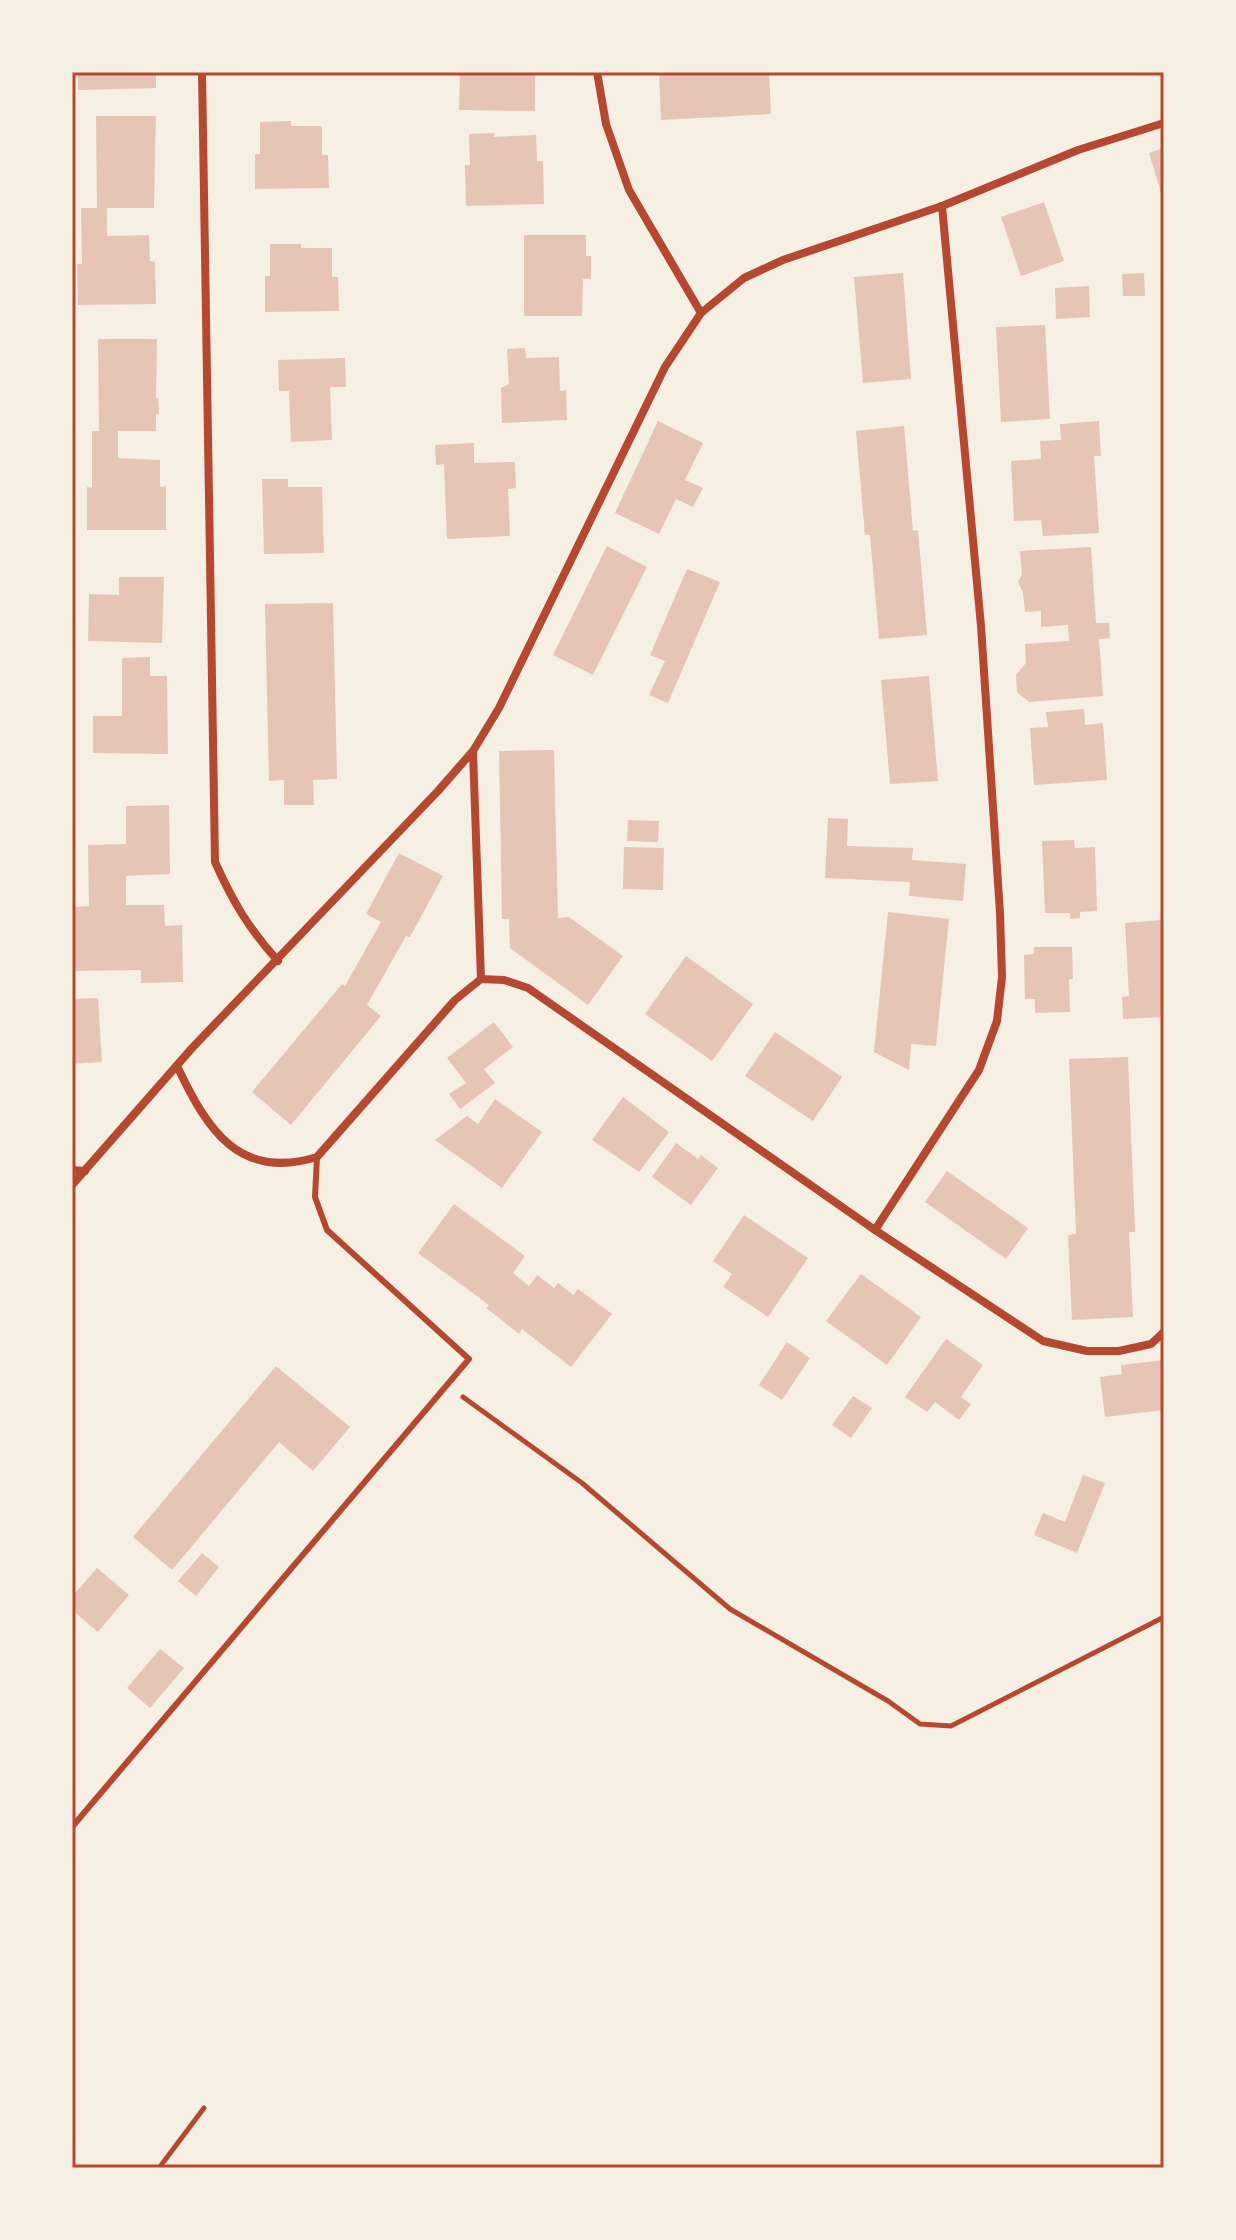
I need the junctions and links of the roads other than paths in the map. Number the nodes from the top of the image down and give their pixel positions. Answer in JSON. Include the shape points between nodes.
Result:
{"nodes":[{"id":1,"x":202,"y":72,"type":"edge"},
{"id":2,"x":597,"y":72,"type":"edge"},
{"id":3,"x":1164,"y":123,"type":"edge"},
{"id":4,"x":942,"y":206,"type":"junction"},
{"id":5,"x":701,"y":313,"type":"junction"},
{"id":6,"x":473,"y":751,"type":"junction"},
{"id":7,"x":278,"y":961,"type":"junction"},
{"id":8,"x":481,"y":979,"type":"junction"},
{"id":9,"x":178,"y":1068,"type":"junction"},
{"id":10,"x":317,"y":1157,"type":"junction"},
{"id":11,"x":72,"y":1170,"type":"edge"},
{"id":12,"x":85,"y":1171,"type":"junction"},
{"id":13,"x":72,"y":1185,"type":"edge"},
{"id":14,"x":875,"y":1230,"type":"junction"},
{"id":15,"x":1164,"y":1332,"type":"edge"},
{"id":16,"x":72,"y":1827,"type":"edge"}],
"edges":[{"from":1,"to":7,"type":"street","via":[[215,862],[250,930]]},
{"from":2,"to":5,"type":"street","via":[[606,124],[629,190]]},
{"from":3,"to":4,"type":"street","via":[[1078,150]]},
{"from":4,"to":5,"type":"street","via":[[783,260],[744,278]]},
{"from":4,"to":14,"type":"street","via":[[981,626],[1002,977],[997,1021],[979,1070]]},
{"from":5,"to":6,"type":"street","via":[[665,367],[499,708]]},
{"from":6,"to":7,"type":"street"},
{"from":6,"to":8,"type":"street"},
{"from":7,"to":9,"type":"street"},
{"from":8,"to":10,"type":"street","via":[[455,1000]]},
{"from":8,"to":14,"type":"street","via":[[528,988]]},
{"from":9,"to":10,"type":"street","via":[[198,1110],[234,1149],[265,1162],[294,1164]]},
{"from":9,"to":12,"type":"street"},
{"from":10,"to":16,"type":"lane","via":[[315,1197],[327,1230],[469,1359]]},
{"from":11,"to":12,"type":"street"},
{"from":12,"to":13,"type":"street"},
{"from":14,"to":15,"type":"street","via":[[1043,1341],[1087,1351],[1119,1351],[1151,1344]]}]}
